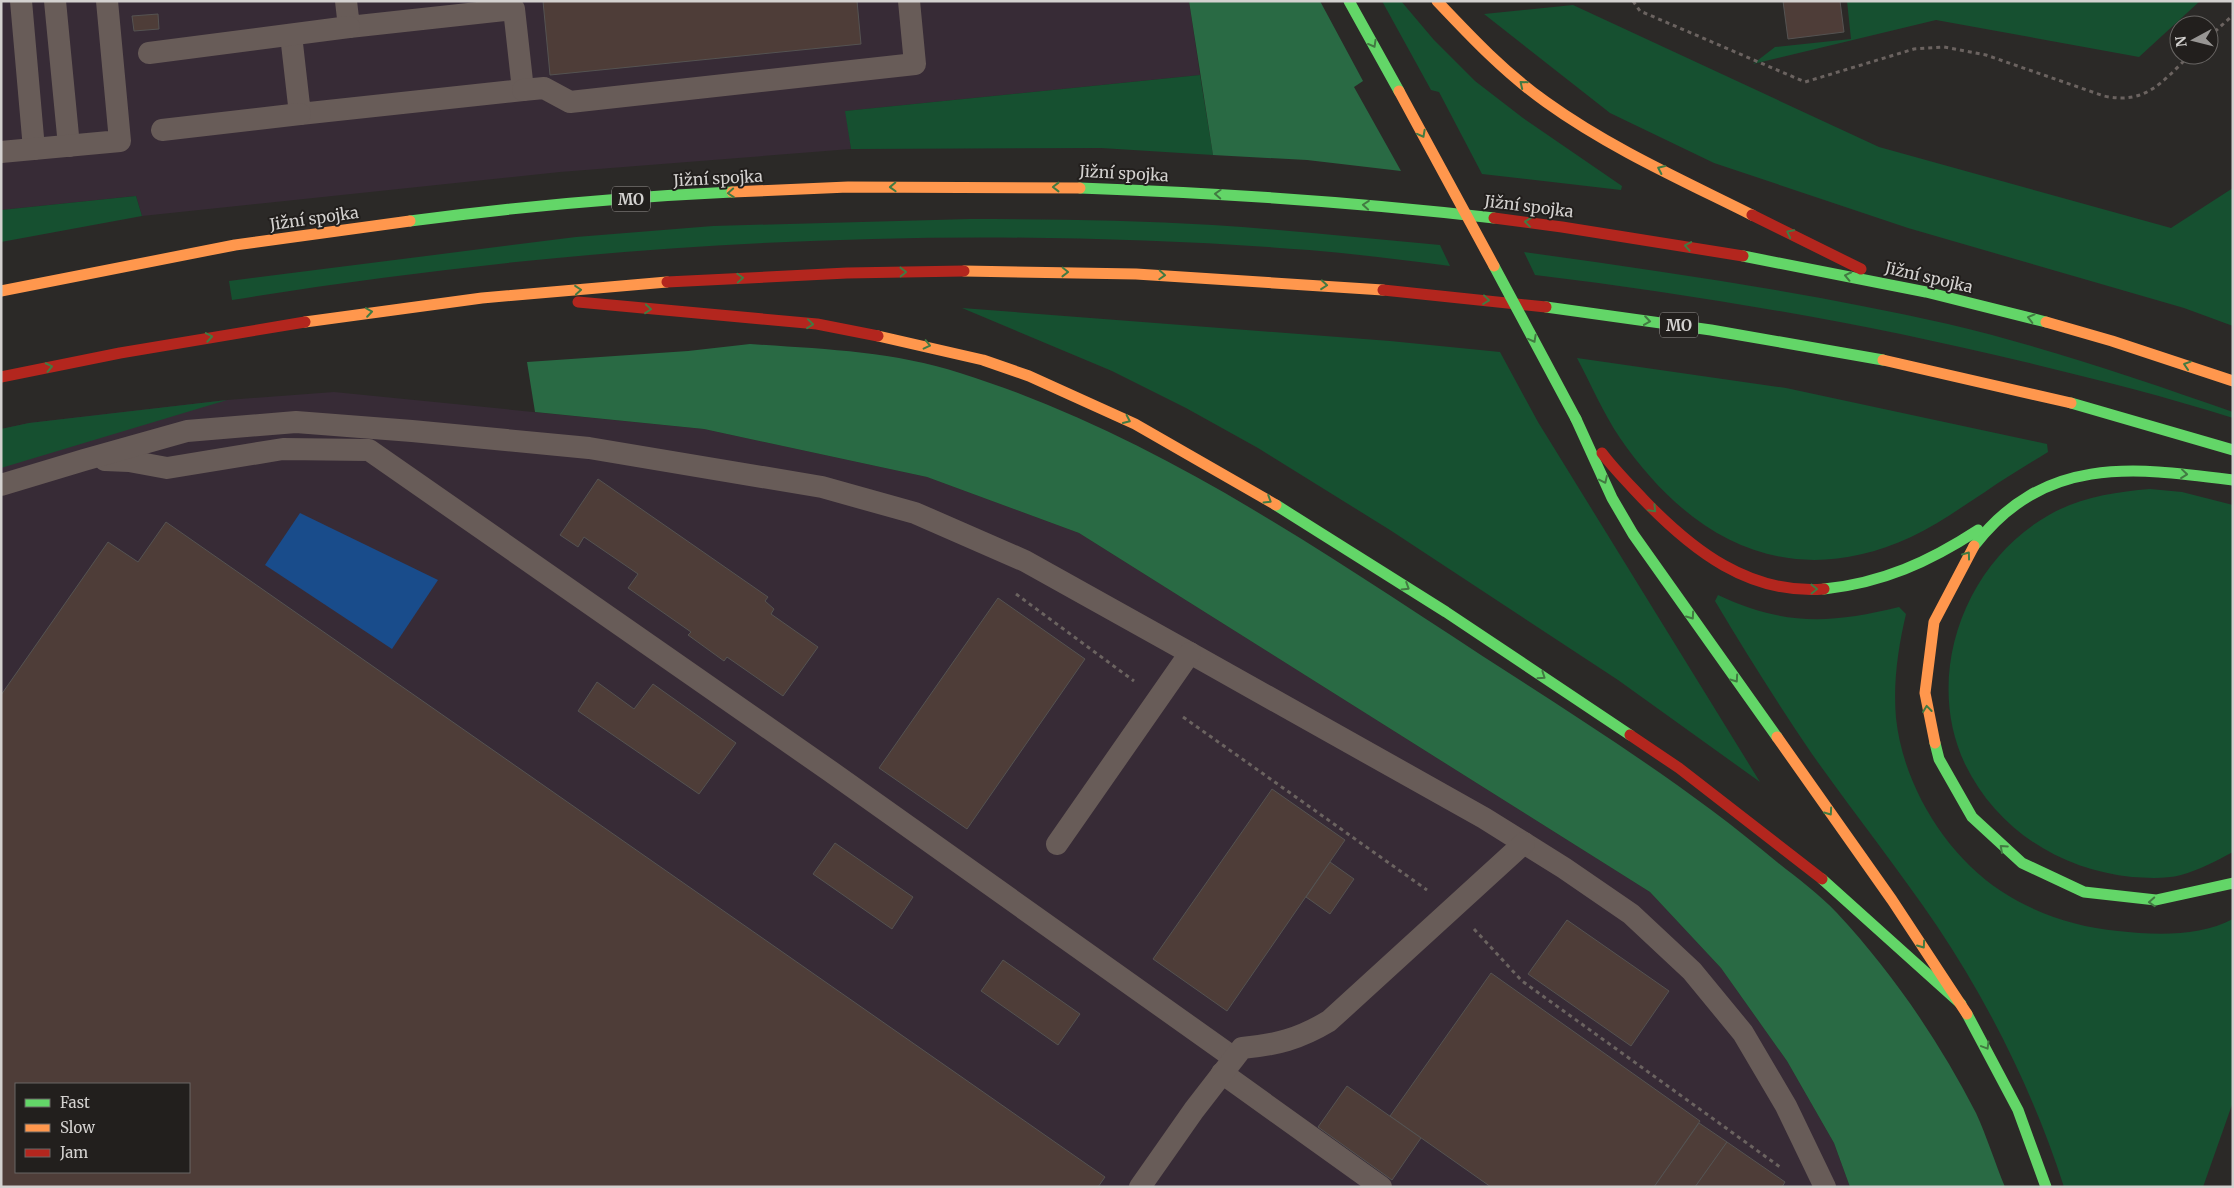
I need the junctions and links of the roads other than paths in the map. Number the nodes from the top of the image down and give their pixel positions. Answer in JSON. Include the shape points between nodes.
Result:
{"nodes":[{"id":1,"x":20,"y":1,"type":"edge"},
{"id":2,"x":54,"y":1,"type":"edge"},
{"id":3,"x":107,"y":1,"type":"edge"},
{"id":4,"x":346,"y":1,"type":"edge"},
{"id":5,"x":908,"y":1,"type":"edge"},
{"id":6,"x":1349,"y":1,"type":"edge"},
{"id":7,"x":1437,"y":1,"type":"edge"},
{"id":8,"x":349,"y":27,"type":"junction"},
{"id":9,"x":291,"y":35,"type":"junction"},
{"id":10,"x":149,"y":53,"type":"dead end"},
{"id":11,"x":523,"y":90,"type":"junction"},
{"id":12,"x":300,"y":114,"type":"junction"},
{"id":13,"x":162,"y":130,"type":"dead end"},
{"id":14,"x":69,"y":146,"type":"junction"},
{"id":15,"x":34,"y":149,"type":"junction"},
{"id":16,"x":1,"y":152,"type":"edge"},
{"id":17,"x":1896,"y":286,"type":"junction"},
{"id":18,"x":1,"y":290,"type":"edge"},
{"id":19,"x":512,"y":296,"type":"junction"},
{"id":20,"x":1,"y":378,"type":"edge"},
{"id":21,"x":2233,"y":381,"type":"edge"},
{"id":22,"x":1576,"y":419,"type":"junction"},
{"id":23,"x":2233,"y":450,"type":"edge"},
{"id":24,"x":84,"y":460,"type":"junction"},
{"id":25,"x":2233,"y":480,"type":"edge"},
{"id":26,"x":1,"y":486,"type":"edge"},
{"id":27,"x":2000,"y":516,"type":"junction"},
{"id":28,"x":1190,"y":653,"type":"junction"},
{"id":29,"x":1524,"y":843,"type":"junction"},
{"id":30,"x":1057,"y":844,"type":"dead end"},
{"id":31,"x":2233,"y":883,"type":"edge"},
{"id":32,"x":1961,"y":1004,"type":"junction"},
{"id":33,"x":1228,"y":1066,"type":"junction"},
{"id":34,"x":1140,"y":1187,"type":"edge"},
{"id":35,"x":1381,"y":1187,"type":"edge"},
{"id":36,"x":1825,"y":1187,"type":"edge"},
{"id":37,"x":2046,"y":1187,"type":"edge"}],
"edges":[{"from":1,"to":15,"type":"lane"},
{"from":2,"to":14,"type":"lane"},
{"from":3,"to":14,"type":"lane","via":[[120,141]]},
{"from":4,"to":8,"type":"lane"},
{"from":5,"to":11,"type":"lane","via":[[915,64],[570,102],[544,88]]},
{"from":6,"to":22,"type":"highway","one_way":true,"bridge":true},
{"from":17,"to":7,"type":"highway","one_way":true,"via":[[1626,153],[1585,129],[1496,62]]},
{"from":8,"to":9,"type":"lane"},
{"from":8,"to":11,"type":"lane","via":[[514,9]]},
{"from":9,"to":10,"type":"lane"},
{"from":9,"to":12,"type":"lane"},
{"from":11,"to":12,"type":"lane"},
{"from":12,"to":13,"type":"lane"},
{"from":14,"to":15,"type":"lane"},
{"from":15,"to":16,"type":"lane"},
{"from":17,"to":18,"type":"highway","name":"Jižní spojka","number":"MO","one_way":true,"via":[[1682,244],[1462,214],[1267,197],[1085,187],[925,186],[745,192],[458,215],[314,233],[167,257]]},
{"from":21,"to":17,"type":"highway","name":"Jižní spojka","number":"MO","one_way":true,"via":[[2111,340]]},
{"from":20,"to":19,"type":"highway","number":"MO","one_way":true,"via":[[232,333]]},
{"from":19,"to":23,"type":"highway","number":"MO","one_way":true,"via":[[684,281],[966,270],[1114,272],[1297,282],[1555,308],[1684,326],[1926,369],[2115,414]]},
{"from":19,"to":32,"type":"highway","one_way":true,"via":[[817,324],[879,335],[983,360],[1029,376],[1135,424],[1263,497],[1437,606],[1679,768],[1840,892]]},
{"from":22,"to":27,"type":"highway","one_way":true,"via":[[1610,464],[1671,528],[1727,569],[1766,584],[1822,589],[1886,577],[1942,553]]},
{"from":22,"to":32,"type":"highway","one_way":true,"via":[[1613,499],[1655,565]]},
{"from":24,"to":26,"type":"lane"},
{"from":24,"to":28,"type":"lane","via":[[188,432],[296,422],[589,448],[822,486],[915,513],[1025,561]]},
{"from":24,"to":33,"type":"lane","via":[[129,461],[167,468],[283,449],[369,450],[830,771]]},
{"from":27,"to":25,"type":"highway","one_way":true,"via":[[2039,490],[2103,471],[2135,469]]},
{"from":31,"to":27,"type":"highway","one_way":true,"via":[[2187,898],[2143,902],[2119,901],[2071,889],[2028,868],[2005,850],[1968,812],[1952,789],[1930,732],[1926,698],[1930,641],[1946,589],[1977,540]]},
{"from":28,"to":29,"type":"lane"},
{"from":28,"to":30,"type":"lane"},
{"from":29,"to":33,"type":"lane","via":[[1329,1022],[1303,1036],[1269,1046],[1242,1048]]},
{"from":29,"to":36,"type":"lane","via":[[1632,914],[1692,971],[1743,1032],[1786,1106]]},
{"from":32,"to":37,"type":"highway","one_way":true,"via":[[2017,1106]]},
{"from":33,"to":34,"type":"lane"},
{"from":33,"to":35,"type":"lane"}]}
